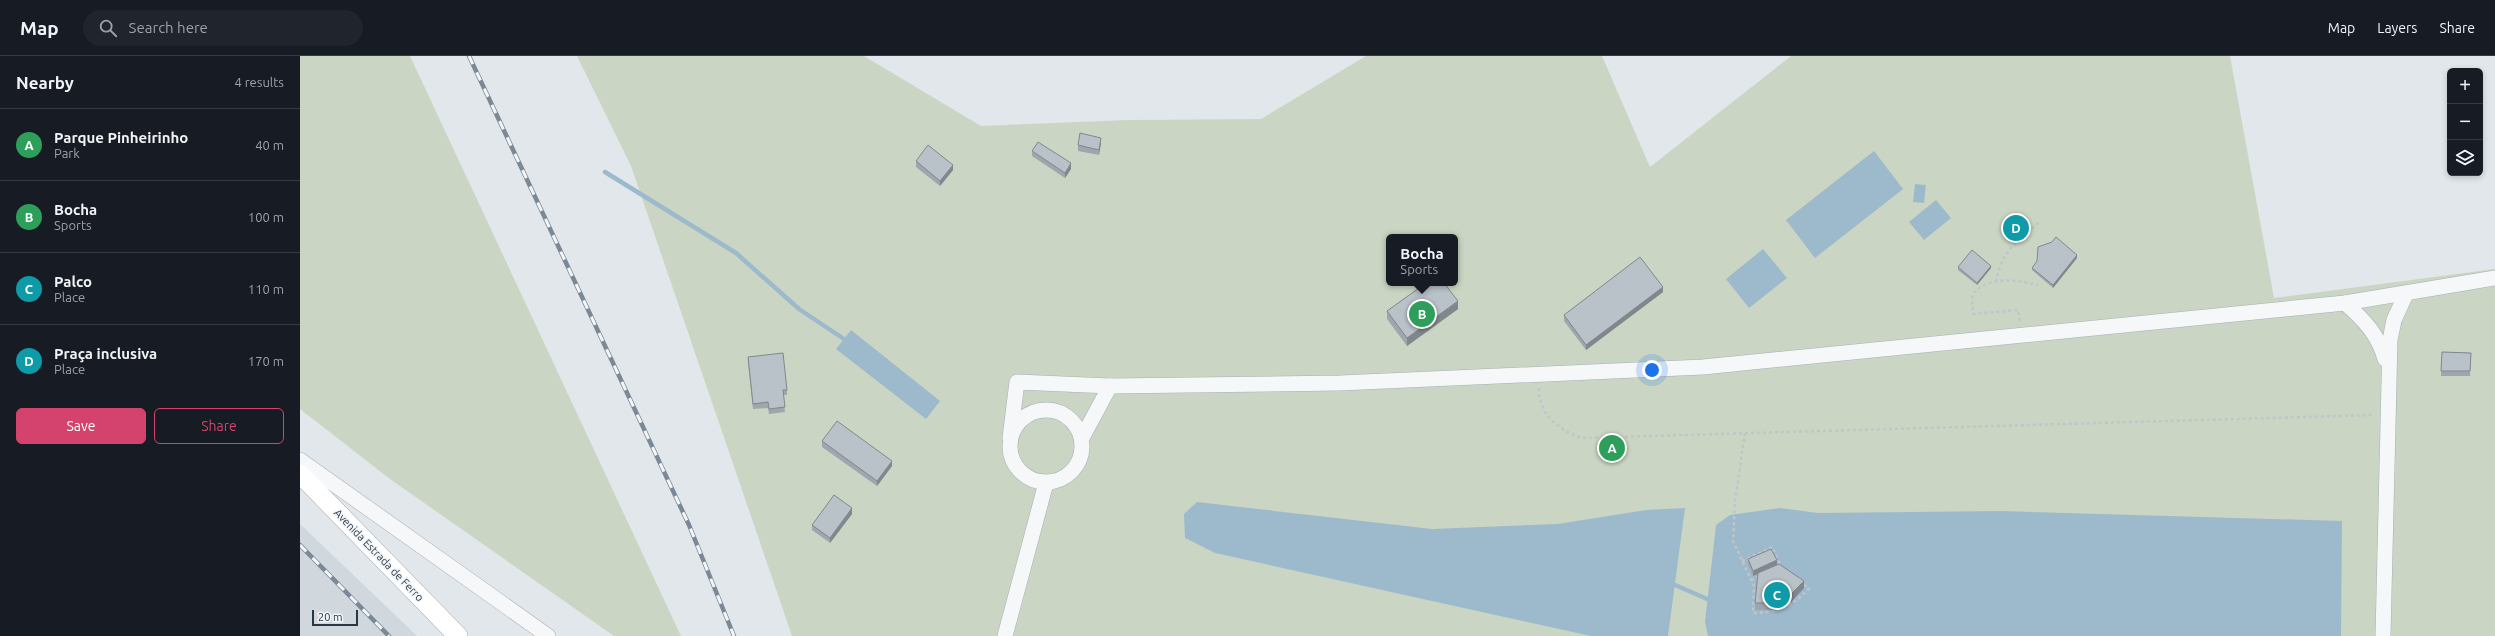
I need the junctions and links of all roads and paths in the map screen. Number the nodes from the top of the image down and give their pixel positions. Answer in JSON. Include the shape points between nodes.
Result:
{"nodes":[{"id":1,"x":2040,"y":221,"type":"dead end"},
{"id":2,"x":2495,"y":278,"type":"edge"},
{"id":3,"x":1996,"y":282,"type":"junction"},
{"id":4,"x":2038,"y":285,"type":"dead end"},
{"id":5,"x":2406,"y":294,"type":"junction"},
{"id":6,"x":2345,"y":303,"type":"junction"},
{"id":7,"x":2022,"y":336,"type":"junction"},
{"id":8,"x":2388,"y":372,"type":"junction"},
{"id":9,"x":1538,"y":375,"type":"junction"},
{"id":10,"x":1110,"y":386,"type":"junction"},
{"id":11,"x":2388,"y":415,"type":"junction"},
{"id":12,"x":1745,"y":433,"type":"junction"},
{"id":13,"x":1010,"y":438,"type":"junction"},
{"id":14,"x":1082,"y":438,"type":"junction"},
{"id":15,"x":300,"y":460,"type":"edge"},
{"id":16,"x":300,"y":474,"type":"edge"},
{"id":17,"x":1046,"y":483,"type":"junction"},
{"id":18,"x":1742,"y":561,"type":"junction"},
{"id":19,"x":1775,"y":569,"type":"edge"},
{"id":20,"x":1763,"y":575,"type":"edge"},
{"id":21,"x":1751,"y":580,"type":"junction"},
{"id":22,"x":1798,"y":580,"type":"edge"},
{"id":23,"x":458,"y":636,"type":"edge"},
{"id":24,"x":548,"y":636,"type":"edge"},
{"id":25,"x":1005,"y":636,"type":"edge"},
{"id":26,"x":2383,"y":636,"type":"edge"}],
"edges":[{"from":1,"to":3,"type":"path","via":[[2004,254]]},
{"from":2,"to":5,"type":"street"},
{"from":3,"to":4,"type":"path","via":[[2005,280]]},
{"from":3,"to":7,"type":"path","via":[[1986,284],[1972,295],[1973,314],[2018,310]]},
{"from":5,"to":6,"type":"street"},
{"from":5,"to":8,"type":"street","via":[[2394,320]]},
{"from":6,"to":7,"type":"street"},
{"from":6,"to":8,"type":"street","via":[[2367,323],[2381,344]]},
{"from":7,"to":9,"type":"street","via":[[1703,367]]},
{"from":8,"to":11,"type":"street"},
{"from":9,"to":10,"type":"street"},
{"from":9,"to":12,"type":"path","via":[[1539,397],[1548,418],[1567,433],[1582,438]]},
{"from":10,"to":13,"type":"street","via":[[1017,382]]},
{"from":10,"to":14,"type":"street"},
{"from":11,"to":12,"type":"path"},
{"from":11,"to":26,"type":"street"},
{"from":12,"to":18,"type":"path","via":[[1735,501],[1733,541]]},
{"from":13,"to":14,"type":"street","via":[[1017,423],[1030,413],[1046,409],[1062,413],[1074,423]]},
{"from":13,"to":17,"type":"street","via":[[1010,454],[1017,469],[1030,479]]},
{"from":14,"to":17,"type":"street","via":[[1082,454],[1075,469],[1062,479]]},
{"from":15,"to":24,"type":"street"},
{"from":16,"to":23,"type":"main road","name":"Avenida Estrada de Ferro"},
{"from":17,"to":25,"type":"street"},
{"from":18,"to":19,"type":"path","via":[[1772,547],[1781,568]]},
{"from":18,"to":21,"type":"path"},
{"from":20,"to":21,"type":"path"},
{"from":21,"to":22,"type":"path","via":[[1754,586],[1753,613],[1769,613],[1784,609],[1798,600],[1809,588]]}]}
